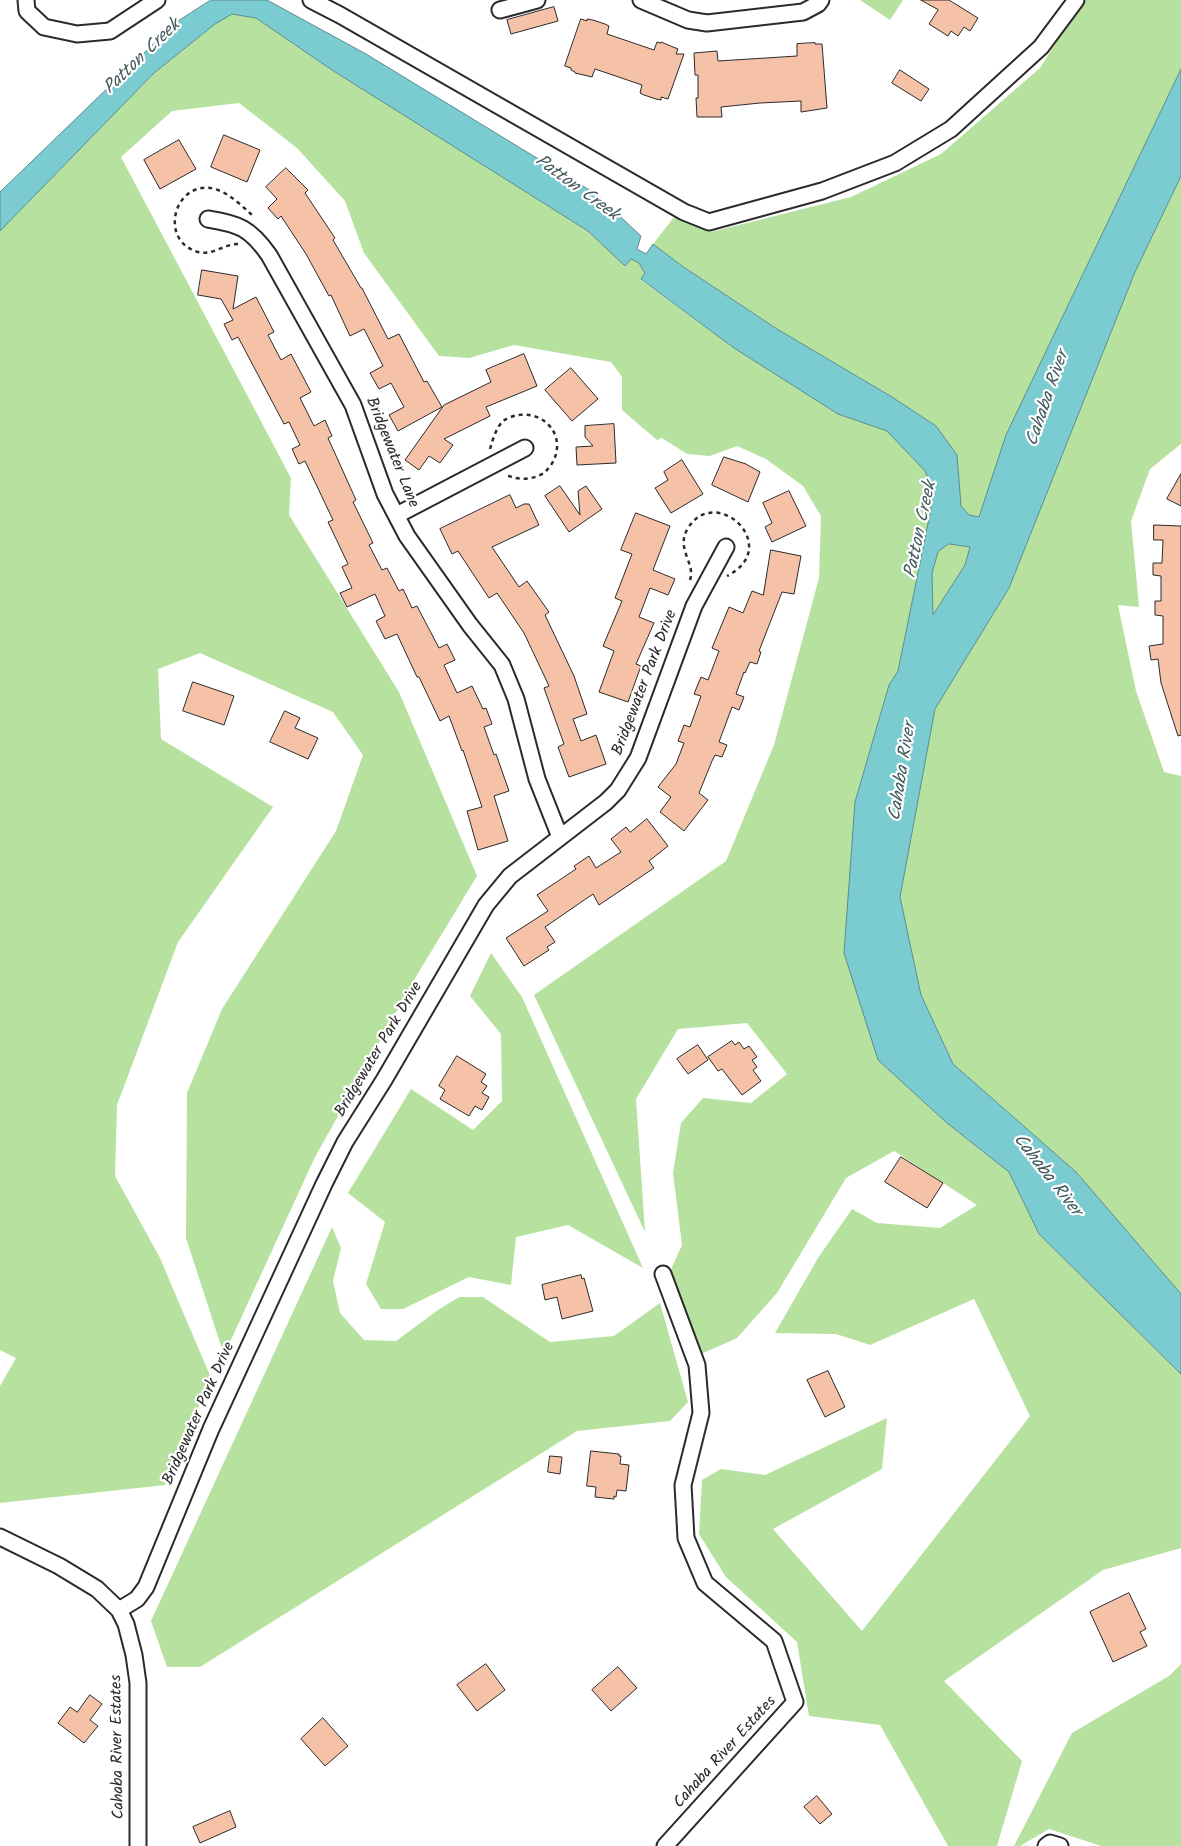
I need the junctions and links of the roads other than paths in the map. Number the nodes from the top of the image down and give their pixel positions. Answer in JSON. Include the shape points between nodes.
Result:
{"nodes":[{"id":1,"x":26,"y":0,"type":"edge"},
{"id":2,"x":157,"y":0,"type":"edge"},
{"id":3,"x":311,"y":0,"type":"edge"},
{"id":4,"x":537,"y":0,"type":"edge"},
{"id":5,"x":640,"y":0,"type":"edge"},
{"id":6,"x":821,"y":0,"type":"edge"},
{"id":7,"x":1076,"y":0,"type":"edge"},
{"id":8,"x":500,"y":10,"type":"dead end"},
{"id":9,"x":208,"y":219,"type":"dead end"},
{"id":10,"x":525,"y":448,"type":"dead end"},
{"id":11,"x":397,"y":515,"type":"junction"},
{"id":12,"x":726,"y":547,"type":"dead end"},
{"id":13,"x":560,"y":837,"type":"junction"},
{"id":14,"x":663,"y":1274,"type":"dead end"},
{"id":15,"x":0,"y":1538,"type":"edge"},
{"id":16,"x":119,"y":1610,"type":"junction"},
{"id":17,"x":138,"y":1846,"type":"edge"},
{"id":18,"x":665,"y":1846,"type":"edge"},
{"id":19,"x":1046,"y":1846,"type":"edge"},
{"id":20,"x":1060,"y":1846,"type":"edge"}],
"edges":[{"from":1,"to":2,"type":"street","via":[[27,11],[44,27],[77,34],[110,31]]},
{"from":3,"to":7,"type":"street","via":[[684,212],[709,222],[822,191],[895,163],[951,129],[1041,47]]},
{"from":4,"to":8,"type":"street"},
{"from":5,"to":6,"type":"street","via":[[688,20],[707,23],[802,12]]},
{"from":9,"to":11,"type":"street","name":"Bridgewater Lane","via":[[234,224],[261,243],[269,254],[341,380],[385,494]]},
{"from":10,"to":11,"type":"street"},
{"from":11,"to":13,"type":"street","name":"Bridgewater Lane","via":[[407,536],[502,665],[516,699],[536,779]]},
{"from":12,"to":13,"type":"street","name":"Bridgewater Park Drive","via":[[694,606],[638,758],[618,790]]},
{"from":13,"to":16,"type":"street","name":"Bridgewater Park Drive","via":[[510,876],[486,905],[345,1142],[211,1429],[146,1587],[137,1599]]},
{"from":14,"to":18,"type":"street","name":"Cahaba River Estates","via":[[697,1365],[700,1413],[683,1485],[686,1538],[705,1583],[774,1641],[795,1702]]},
{"from":15,"to":16,"type":"street","name":"Cahaba River Estates","via":[[67,1570],[98,1589]]},
{"from":16,"to":17,"type":"street","name":"Cahaba River Estates","via":[[126,1624],[138,1683]]},
{"from":19,"to":20,"type":"street"}]}
